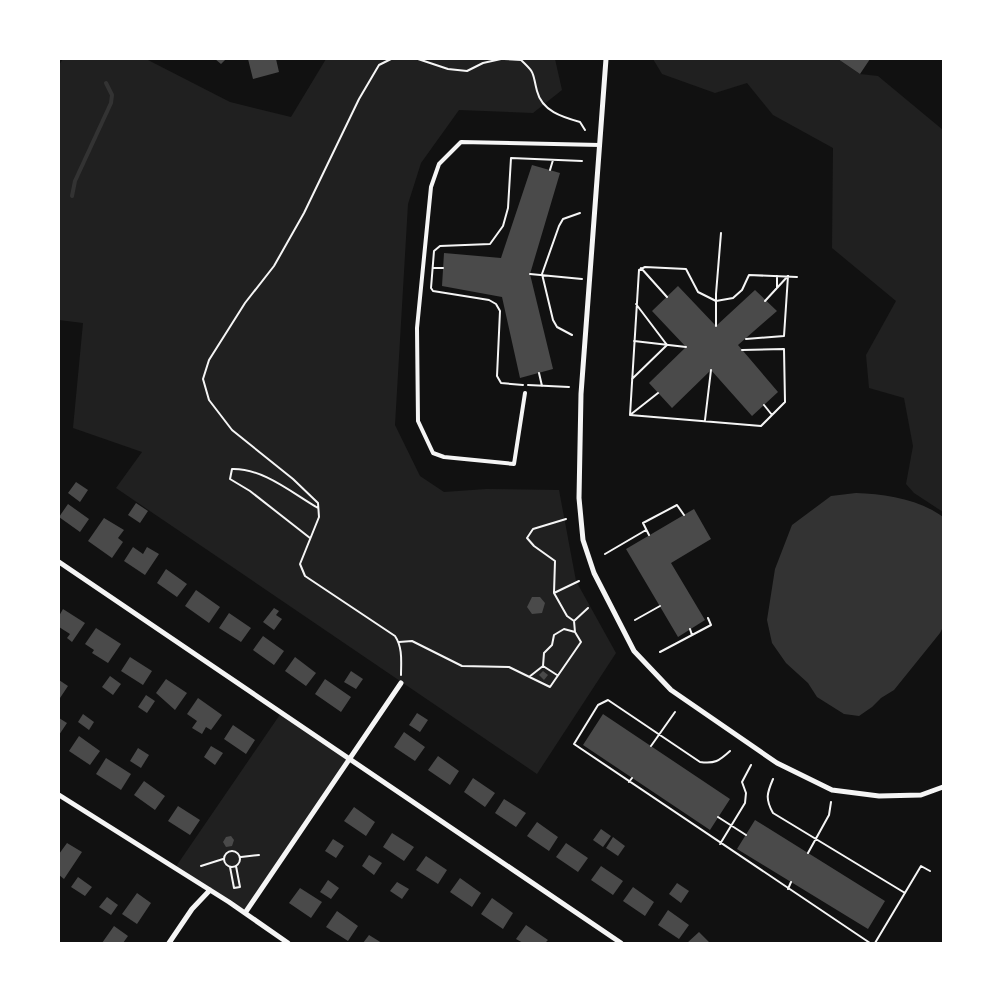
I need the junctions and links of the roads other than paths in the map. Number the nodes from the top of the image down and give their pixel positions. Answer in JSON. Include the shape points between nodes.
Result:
{"nodes":[{"id":1,"x":606,"y":59,"type":"edge"},
{"id":2,"x":600,"y":145,"type":"junction"},
{"id":3,"x":525,"y":393,"type":"dead end"},
{"id":4,"x":59,"y":562,"type":"edge"},
{"id":5,"x":401,"y":683,"type":"road end"},
{"id":6,"x":348,"y":759,"type":"junction"},
{"id":7,"x":943,"y":787,"type":"edge"},
{"id":8,"x":59,"y":797,"type":"edge"},
{"id":9,"x":210,"y":890,"type":"junction"},
{"id":10,"x":245,"y":913,"type":"junction"},
{"id":11,"x":169,"y":943,"type":"edge"},
{"id":12,"x":288,"y":943,"type":"edge"},
{"id":13,"x":621,"y":943,"type":"edge"}],
"edges":[{"from":1,"to":2,"type":"street"},
{"from":2,"to":3,"type":"lane","via":[[461,142],[439,164],[431,187],[417,356],[418,421],[433,453],[514,464]]},
{"from":2,"to":7,"type":"street","via":[[581,394],[579,498],[584,540],[594,573],[634,651],[671,690],[777,764],[832,790],[879,796],[922,795]]},
{"from":4,"to":6,"type":"street"},
{"from":5,"to":6,"type":"street"},
{"from":6,"to":10,"type":"street"},
{"from":6,"to":13,"type":"street"},
{"from":8,"to":9,"type":"street"},
{"from":9,"to":10,"type":"street"},
{"from":9,"to":11,"type":"street","via":[[192,909]]},
{"from":10,"to":12,"type":"street"}]}
